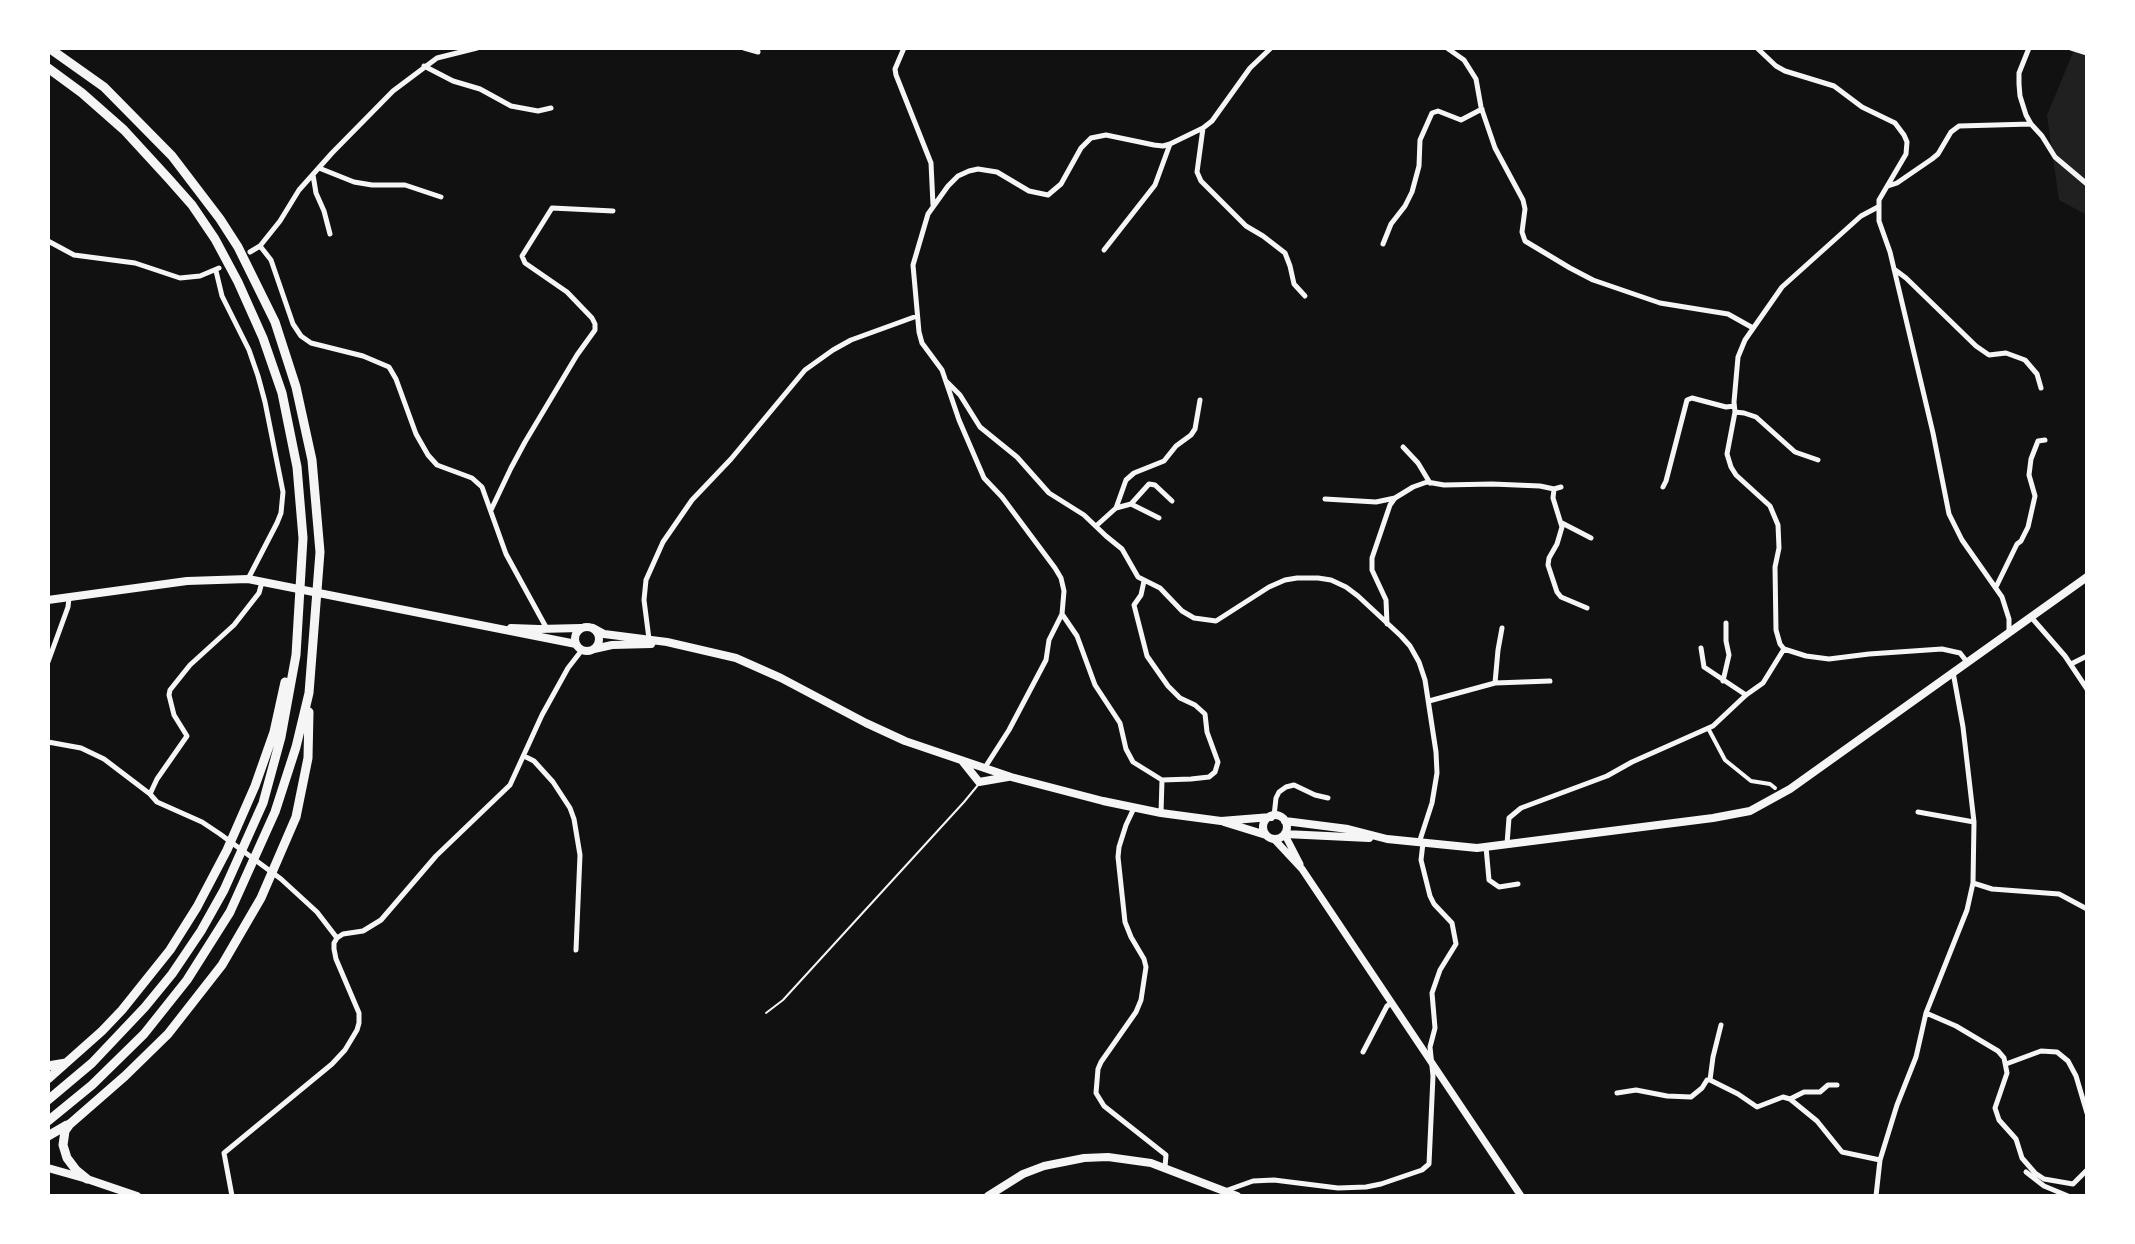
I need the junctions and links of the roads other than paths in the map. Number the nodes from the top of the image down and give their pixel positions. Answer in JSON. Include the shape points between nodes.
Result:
{"nodes":[{"id":1,"x":49,"y":48,"type":"edge"},
{"id":2,"x":477,"y":48,"type":"edge"},
{"id":3,"x":744,"y":48,"type":"edge"},
{"id":4,"x":904,"y":48,"type":"edge"},
{"id":5,"x":1271,"y":48,"type":"edge"},
{"id":6,"x":1447,"y":48,"type":"edge"},
{"id":7,"x":1757,"y":48,"type":"edge"},
{"id":8,"x":2029,"y":48,"type":"edge"},
{"id":9,"x":2071,"y":48,"type":"edge"},
{"id":10,"x":758,"y":52,"type":"dead end"},
{"id":11,"x":2087,"y":53,"type":"edge"},
{"id":12,"x":424,"y":66,"type":"junction"},
{"id":13,"x":48,"y":68,"type":"edge"},
{"id":14,"x":551,"y":108,"type":"dead end"},
{"id":15,"x":1482,"y":109,"type":"junction"},
{"id":16,"x":2031,"y":124,"type":"junction"},
{"id":17,"x":1203,"y":128,"type":"junction"},
{"id":18,"x":1170,"y":144,"type":"junction"},
{"id":19,"x":319,"y":168,"type":"junction"},
{"id":20,"x":313,"y":175,"type":"junction"},
{"id":21,"x":2087,"y":184,"type":"edge"},
{"id":22,"x":1886,"y":187,"type":"junction"},
{"id":23,"x":441,"y":197,"type":"dead end"},
{"id":24,"x":933,"y":205,"type":"junction"},
{"id":25,"x":1878,"y":207,"type":"junction"},
{"id":26,"x":613,"y":211,"type":"dead end"},
{"id":27,"x":330,"y":234,"type":"dead end"},
{"id":28,"x":48,"y":241,"type":"edge"},
{"id":29,"x":1383,"y":244,"type":"dead end"},
{"id":30,"x":260,"y":246,"type":"junction"},
{"id":31,"x":1104,"y":250,"type":"dead end"},
{"id":32,"x":250,"y":252,"type":"dead end"},
{"id":33,"x":1894,"y":269,"type":"junction"},
{"id":34,"x":1305,"y":296,"type":"dead end"},
{"id":35,"x":917,"y":316,"type":"junction"},
{"id":36,"x":1753,"y":328,"type":"junction"},
{"id":37,"x":946,"y":382,"type":"junction"},
{"id":38,"x":2041,"y":388,"type":"dead end"},
{"id":39,"x":1200,"y":400,"type":"dead end"},
{"id":40,"x":1734,"y":409,"type":"junction"},
{"id":41,"x":2045,"y":440,"type":"dead end"},
{"id":42,"x":1403,"y":447,"type":"dead end"},
{"id":43,"x":1818,"y":460,"type":"dead end"},
{"id":44,"x":1430,"y":483,"type":"junction"},
{"id":45,"x":1561,"y":487,"type":"dead end"},
{"id":46,"x":1663,"y":487,"type":"dead end"},
{"id":47,"x":1554,"y":489,"type":"junction"},
{"id":48,"x":1395,"y":498,"type":"junction"},
{"id":49,"x":1325,"y":499,"type":"dead end"},
{"id":50,"x":1172,"y":501,"type":"dead end"},
{"id":51,"x":1131,"y":504,"type":"junction"},
{"id":52,"x":1116,"y":508,"type":"junction"},
{"id":53,"x":492,"y":510,"type":"junction"},
{"id":54,"x":1159,"y":518,"type":"dead end"},
{"id":55,"x":1562,"y":523,"type":"junction"},
{"id":56,"x":1096,"y":526,"type":"junction"},
{"id":57,"x":1591,"y":538,"type":"dead end"},
{"id":58,"x":2087,"y":578,"type":"edge"},
{"id":59,"x":248,"y":579,"type":"junction"},
{"id":60,"x":1144,"y":581,"type":"junction"},
{"id":61,"x":262,"y":582,"type":"junction"},
{"id":62,"x":1996,"y":587,"type":"junction"},
{"id":63,"x":69,"y":598,"type":"junction"},
{"id":64,"x":48,"y":600,"type":"edge"},
{"id":65,"x":1587,"y":608,"type":"dead end"},
{"id":66,"x":1062,"y":614,"type":"junction"},
{"id":67,"x":2031,"y":617,"type":"junction"},
{"id":68,"x":1726,"y":623,"type":"dead end"},
{"id":69,"x":1387,"y":624,"type":"junction"},
{"id":70,"x":546,"y":626,"type":"junction"},
{"id":71,"x":493,"y":627,"type":"junction"},
{"id":72,"x":581,"y":628,"type":"junction"},
{"id":73,"x":593,"y":628,"type":"junction"},
{"id":74,"x":1502,"y":628,"type":"dead end"},
{"id":75,"x":2009,"y":632,"type":"junction"},
{"id":76,"x":648,"y":639,"type":"junction"},
{"id":77,"x":579,"y":647,"type":"junction"},
{"id":78,"x":688,"y":647,"type":"junction"},
{"id":79,"x":1701,"y":648,"type":"dead end"},
{"id":80,"x":1784,"y":648,"type":"junction"},
{"id":81,"x":594,"y":649,"type":"junction"},
{"id":82,"x":296,"y":655,"type":"junction"},
{"id":83,"x":2087,"y":656,"type":"edge"},
{"id":84,"x":48,"y":662,"type":"edge"},
{"id":85,"x":1967,"y":662,"type":"junction"},
{"id":86,"x":2071,"y":664,"type":"junction"},
{"id":87,"x":1953,"y":672,"type":"junction"},
{"id":88,"x":1550,"y":681,"type":"dead end"},
{"id":89,"x":1723,"y":681,"type":"junction"},
{"id":90,"x":1495,"y":683,"type":"junction"},
{"id":91,"x":2087,"y":689,"type":"edge"},
{"id":92,"x":309,"y":693,"type":"junction"},
{"id":93,"x":1746,"y":695,"type":"junction"},
{"id":94,"x":1429,"y":700,"type":"junction"},
{"id":95,"x":1708,"y":728,"type":"junction"},
{"id":96,"x":48,"y":742,"type":"edge"},
{"id":97,"x":524,"y":756,"type":"junction"},
{"id":98,"x":963,"y":762,"type":"junction"},
{"id":99,"x":984,"y":769,"type":"junction"},
{"id":100,"x":1011,"y":777,"type":"junction"},
{"id":101,"x":980,"y":780,"type":"junction"},
{"id":102,"x":1162,"y":780,"type":"junction"},
{"id":103,"x":1775,"y":789,"type":"dead end"},
{"id":104,"x":150,"y":794,"type":"junction"},
{"id":105,"x":1328,"y":798,"type":"dead end"},
{"id":106,"x":1134,"y":808,"type":"junction"},
{"id":107,"x":1918,"y":812,"type":"dead end"},
{"id":108,"x":1161,"y":813,"type":"junction"},
{"id":109,"x":1272,"y":816,"type":"junction"},
{"id":110,"x":1221,"y":821,"type":"junction"},
{"id":111,"x":1285,"y":821,"type":"junction"},
{"id":112,"x":1974,"y":822,"type":"junction"},
{"id":113,"x":1285,"y":834,"type":"junction"},
{"id":114,"x":1305,"y":836,"type":"junction"},
{"id":115,"x":1270,"y":837,"type":"junction"},
{"id":116,"x":1388,"y":838,"type":"junction"},
{"id":117,"x":1421,"y":843,"type":"junction"},
{"id":118,"x":1507,"y":845,"type":"junction"},
{"id":119,"x":1486,"y":847,"type":"junction"},
{"id":120,"x":1293,"y":848,"type":"junction"},
{"id":121,"x":1302,"y":869,"type":"junction"},
{"id":122,"x":1972,"y":883,"type":"junction"},
{"id":123,"x":1518,"y":884,"type":"dead end"},
{"id":124,"x":2087,"y":909,"type":"edge"},
{"id":125,"x":337,"y":938,"type":"junction"},
{"id":126,"x":576,"y":950,"type":"dead end"},
{"id":127,"x":1392,"y":1003,"type":"junction"},
{"id":128,"x":766,"y":1013,"type":"dead end"},
{"id":129,"x":1926,"y":1013,"type":"junction"},
{"id":130,"x":1721,"y":1025,"type":"dead end"},
{"id":131,"x":1363,"y":1053,"type":"dead end"},
{"id":132,"x":66,"y":1064,"type":"junction"},
{"id":133,"x":1432,"y":1064,"type":"junction"},
{"id":134,"x":2006,"y":1064,"type":"junction"},
{"id":135,"x":48,"y":1066,"type":"edge"},
{"id":136,"x":48,"y":1079,"type":"edge"},
{"id":137,"x":1710,"y":1080,"type":"junction"},
{"id":138,"x":1837,"y":1085,"type":"dead end"},
{"id":139,"x":1617,"y":1093,"type":"dead end"},
{"id":140,"x":1790,"y":1099,"type":"junction"},
{"id":141,"x":48,"y":1100,"type":"edge"},
{"id":142,"x":2087,"y":1113,"type":"edge"},
{"id":143,"x":48,"y":1121,"type":"edge"},
{"id":144,"x":70,"y":1124,"type":"junction"},
{"id":145,"x":48,"y":1136,"type":"edge"},
{"id":146,"x":1880,"y":1160,"type":"junction"},
{"id":147,"x":1165,"y":1167,"type":"junction"},
{"id":148,"x":48,"y":1168,"type":"edge"},
{"id":149,"x":2087,"y":1170,"type":"edge"},
{"id":150,"x":2026,"y":1172,"type":"dead end"},
{"id":151,"x":87,"y":1179,"type":"junction"},
{"id":152,"x":1220,"y":1192,"type":"edge"},
{"id":153,"x":137,"y":1196,"type":"edge"},
{"id":154,"x":232,"y":1196,"type":"edge"},
{"id":155,"x":988,"y":1196,"type":"edge"},
{"id":156,"x":1237,"y":1196,"type":"edge"},
{"id":157,"x":1521,"y":1196,"type":"edge"},
{"id":158,"x":1877,"y":1196,"type":"edge"},
{"id":159,"x":2067,"y":1196,"type":"edge"}],
"edges":[{"from":1,"to":92,"type":"highway","via":[[104,87],[172,156],[238,247],[278,331],[296,387],[312,460],[320,552]]},
{"from":2,"to":12,"type":"street","via":[[436,58]]},
{"from":3,"to":10,"type":"street"},
{"from":4,"to":24,"type":"street","via":[[896,75],[931,163]]},
{"from":5,"to":17,"type":"street","via":[[1250,68],[1222,110]]},
{"from":6,"to":15,"type":"street","via":[[1472,70]]},
{"from":7,"to":22,"type":"street","via":[[1776,66],[1834,86],[1901,129],[1907,142],[1906,154]]},
{"from":8,"to":16,"type":"street","via":[[2019,84]]},
{"from":9,"to":11,"type":"street"},
{"from":12,"to":14,"type":"street","via":[[511,106],[538,111]]},
{"from":12,"to":19,"type":"street","via":[[383,100]]},
{"from":13,"to":82,"type":"highway","via":[[124,130],[192,205],[238,282],[263,338],[282,393],[297,467],[303,538]]},
{"from":15,"to":29,"type":"street","via":[[1461,120],[1438,111],[1432,113],[1420,140],[1412,192]]},
{"from":15,"to":36,"type":"street","via":[[1502,163],[1523,200],[1522,232],[1526,241],[1593,280],[1660,303],[1728,314]]},
{"from":16,"to":21,"type":"street","via":[[2055,157]]},
{"from":16,"to":22,"type":"street","via":[[1959,126],[1938,154]]},
{"from":17,"to":18,"type":"street"},
{"from":17,"to":34,"type":"street","via":[[1197,172],[1201,182],[1246,226],[1285,253],[1294,284]]},
{"from":18,"to":24,"type":"street","via":[[1098,135],[1086,141],[1061,184],[1048,195],[1029,191],[997,172],[978,168],[958,176]]},
{"from":18,"to":31,"type":"street","via":[[1155,185]]},
{"from":19,"to":20,"type":"street"},
{"from":19,"to":23,"type":"street","via":[[354,182],[405,185]]},
{"from":20,"to":27,"type":"street"},
{"from":20,"to":30,"type":"street"},
{"from":22,"to":25,"type":"street"},
{"from":24,"to":35,"type":"street","via":[[913,265]]},
{"from":25,"to":33,"type":"street"},
{"from":25,"to":36,"type":"street","via":[[1861,216],[1782,287]]},
{"from":26,"to":53,"type":"street","via":[[552,208],[522,256],[525,263],[567,292],[592,318],[595,330],[525,442]]},
{"from":28,"to":59,"type":"street","via":[[74,255],[135,263],[180,278],[217,269],[222,296],[258,376],[283,492],[277,523]]},
{"from":30,"to":32,"type":"street"},
{"from":30,"to":53,"type":"street","via":[[271,260],[293,324],[301,336],[311,343],[363,356],[388,367],[428,455],[437,465],[478,482]]},
{"from":33,"to":38,"type":"street","via":[[1983,351],[2025,360],[2037,374]]},
{"from":33,"to":62,"type":"street","via":[[1949,514],[1962,540]]},
{"from":35,"to":37,"type":"street","via":[[922,343]]},
{"from":35,"to":76,"type":"street","via":[[851,340],[805,370],[692,500],[663,542],[646,580]]},
{"from":36,"to":40,"type":"street","via":[[1740,349]]},
{"from":37,"to":56,"type":"street","via":[[960,394],[988,435],[1017,457],[1049,493]]},
{"from":37,"to":66,"type":"street","via":[[984,478],[1008,504],[1061,578]]},
{"from":39,"to":52,"type":"street","via":[[1191,435],[1164,461],[1126,480]]},
{"from":40,"to":43,"type":"street","via":[[1756,417],[1796,452]]},
{"from":40,"to":46,"type":"street","via":[[1688,400]]},
{"from":40,"to":80,"type":"street","via":[[1728,460],[1736,475],[1770,506],[1778,525],[1776,630]]},
{"from":41,"to":62,"type":"street","via":[[2038,441],[2031,459],[2035,496],[2028,527]]},
{"from":42,"to":44,"type":"street"},
{"from":44,"to":47,"type":"street"},
{"from":44,"to":48,"type":"street","via":[[1413,487]]},
{"from":45,"to":47,"type":"street"},
{"from":47,"to":55,"type":"street","via":[[1553,498]]},
{"from":48,"to":49,"type":"street","via":[[1376,502]]},
{"from":48,"to":69,"type":"street","via":[[1372,558],[1372,570],[1386,600]]},
{"from":50,"to":51,"type":"street","via":[[1152,483]]},
{"from":51,"to":52,"type":"street"},
{"from":51,"to":54,"type":"street"},
{"from":52,"to":56,"type":"street"},
{"from":53,"to":70,"type":"street","via":[[506,554]]},
{"from":55,"to":57,"type":"street"},
{"from":55,"to":65,"type":"street","via":[[1548,565],[1561,597]]},
{"from":56,"to":60,"type":"street","via":[[1122,549],[1130,566]]},
{"from":58,"to":67,"type":"main road"},
{"from":59,"to":61,"type":"main road"},
{"from":59,"to":63,"type":"main road","via":[[187,581]]},
{"from":60,"to":69,"type":"street","via":[[1160,588],[1194,618],[1216,621],[1285,580],[1325,579],[1346,587]]},
{"from":60,"to":102,"type":"street","via":[[1134,605],[1147,656],[1180,698],[1205,714],[1218,762],[1209,777]]},
{"from":61,"to":71,"type":"main road"},
{"from":61,"to":104,"type":"street","via":[[259,593],[234,625],[190,665],[170,690],[174,715],[187,736]]},
{"from":62,"to":75,"type":"street","via":[[2007,607]]},
{"from":63,"to":64,"type":"main road"},
{"from":63,"to":84,"type":"street"},
{"from":66,"to":99,"type":"street","via":[[1049,640],[1046,660]]},
{"from":66,"to":102,"type":"street","via":[[1077,636],[1095,686],[1120,723],[1133,762]]},
{"from":67,"to":75,"type":"main road"},
{"from":67,"to":86,"type":"street"},
{"from":68,"to":89,"type":"street","via":[[1729,655]]},
{"from":69,"to":94,"type":"street","via":[[1410,646],[1419,662]]},
{"from":70,"to":71,"type":"main road"},
{"from":70,"to":72,"type":"main road"},
{"from":71,"to":77,"type":"main road"},
{"from":72,"to":73,"type":"main road"},
{"from":72,"to":77,"type":"main road","via":[[576,633]]},
{"from":73,"to":76,"type":"main road","via":[[604,634]]},
{"from":73,"to":81,"type":"main road","via":[[600,639]]},
{"from":74,"to":90,"type":"street"},
{"from":75,"to":85,"type":"main road"},
{"from":76,"to":78,"type":"main road"},
{"from":77,"to":81,"type":"main road"},
{"from":77,"to":97,"type":"street"},
{"from":78,"to":81,"type":"main road","via":[[649,644]]},
{"from":78,"to":98,"type":"main road","via":[[757,666],[894,736]]},
{"from":79,"to":89,"type":"street","via":[[1704,666]]},
{"from":80,"to":85,"type":"street","via":[[1829,660],[1942,649],[1960,653]]},
{"from":80,"to":93,"type":"street","via":[[1763,683]]},
{"from":82,"to":132,"type":"highway","via":[[288,667],[274,732],[255,786],[228,850],[197,907],[136,993]]},
{"from":82,"to":141,"type":"highway","via":[[281,737],[263,803],[201,931],[145,1007],[92,1063]]},
{"from":83,"to":86,"type":"street"},
{"from":85,"to":87,"type":"main road"},
{"from":86,"to":91,"type":"street"},
{"from":87,"to":112,"type":"street"},
{"from":87,"to":118,"type":"main road","via":[[1790,789],[1750,811]]},
{"from":88,"to":90,"type":"street"},
{"from":89,"to":93,"type":"street"},
{"from":90,"to":94,"type":"street"},
{"from":92,"to":143,"type":"highway","via":[[275,812],[230,912],[210,946],[144,1034]]},
{"from":92,"to":144,"type":"highway","via":[[308,758],[296,817],[261,898],[222,965],[168,1034]]},
{"from":93,"to":95,"type":"street"},
{"from":94,"to":117,"type":"street","via":[[1437,773]]},
{"from":95,"to":103,"type":"street","via":[[1725,760],[1751,781],[1770,784]]},
{"from":95,"to":118,"type":"street","via":[[1607,776],[1521,808],[1509,818]]},
{"from":96,"to":104,"type":"street","via":[[81,748],[104,759]]},
{"from":97,"to":125,"type":"street","via":[[510,785],[436,856],[381,920],[363,931]]},
{"from":97,"to":126,"type":"street","via":[[553,782],[574,819],[580,855]]},
{"from":98,"to":99,"type":"main road"},
{"from":98,"to":101,"type":"main road"},
{"from":99,"to":100,"type":"main road"},
{"from":99,"to":101,"type":"main road","via":[[978,773]]},
{"from":100,"to":101,"type":"main road"},
{"from":100,"to":106,"type":"main road"},
{"from":101,"to":128,"type":"lane","via":[[783,1000]]},
{"from":102,"to":108,"type":"street"},
{"from":104,"to":125,"type":"street","via":[[163,806],[202,822],[281,879],[317,912]]},
{"from":105,"to":109,"type":"street","via":[[1294,785],[1286,787],[1276,798]]},
{"from":106,"to":108,"type":"main road"},
{"from":106,"to":147,"type":"street","via":[[1125,825],[1118,857],[1125,922],[1146,967],[1139,1006],[1101,1062],[1096,1093],[1104,1106],[1166,1155]]},
{"from":107,"to":112,"type":"street"},
{"from":108,"to":110,"type":"main road"},
{"from":109,"to":110,"type":"main road"},
{"from":109,"to":111,"type":"main road"},
{"from":109,"to":115,"type":"main road","via":[[1264,824]]},
{"from":110,"to":115,"type":"main road"},
{"from":111,"to":113,"type":"main road"},
{"from":111,"to":116,"type":"main road"},
{"from":112,"to":122,"type":"street"},
{"from":113,"to":114,"type":"main road"},
{"from":113,"to":115,"type":"main road"},
{"from":113,"to":120,"type":"street"},
{"from":114,"to":116,"type":"main road"},
{"from":114,"to":120,"type":"street"},
{"from":115,"to":121,"type":"street"},
{"from":116,"to":117,"type":"main road"},
{"from":117,"to":119,"type":"main road"},
{"from":117,"to":133,"type":"street","via":[[1430,896],[1452,923],[1456,944],[1432,993]]},
{"from":118,"to":119,"type":"main road"},
{"from":119,"to":123,"type":"street","via":[[1489,880],[1499,887]]},
{"from":120,"to":121,"type":"street"},
{"from":121,"to":127,"type":"street"},
{"from":122,"to":124,"type":"street","via":[[1992,889],[2059,894]]},
{"from":122,"to":129,"type":"street","via":[[1967,910]]},
{"from":125,"to":154,"type":"street","via":[[336,959],[360,1023],[332,1064],[224,1153]]},
{"from":127,"to":131,"type":"street"},
{"from":127,"to":133,"type":"street"},
{"from":129,"to":134,"type":"street","via":[[1998,1051]]},
{"from":129,"to":146,"type":"street","via":[[1917,1057]]},
{"from":130,"to":137,"type":"street"},
{"from":132,"to":135,"type":"highway"},
{"from":132,"to":136,"type":"highway"},
{"from":133,"to":152,"type":"street","via":[[1431,1161],[1422,1170],[1366,1187],[1338,1188],[1274,1180],[1253,1181]]},
{"from":133,"to":157,"type":"street"},
{"from":134,"to":142,"type":"street","via":[[2041,1051],[2057,1052],[2068,1061],[2076,1076]]},
{"from":134,"to":149,"type":"street","via":[[2007,1073],[1995,1108],[1999,1120],[2016,1139],[2022,1158],[2044,1179],[2073,1184]]},
{"from":137,"to":139,"type":"street","via":[[1691,1097],[1646,1090]]},
{"from":137,"to":140,"type":"street","via":[[1757,1107],[1783,1097]]},
{"from":138,"to":140,"type":"street"},
{"from":140,"to":146,"type":"street","via":[[1817,1120],[1842,1152]]},
{"from":144,"to":145,"type":"highway"},
{"from":144,"to":151,"type":"highway","via":[[63,1139],[64,1151]]},
{"from":146,"to":158,"type":"street"},
{"from":147,"to":152,"type":"main road"},
{"from":147,"to":155,"type":"main road","via":[[1131,1159],[1084,1158],[1023,1174]]},
{"from":148,"to":151,"type":"main road"},
{"from":150,"to":159,"type":"street"},
{"from":151,"to":153,"type":"main road"},
{"from":152,"to":156,"type":"main road"}]}
